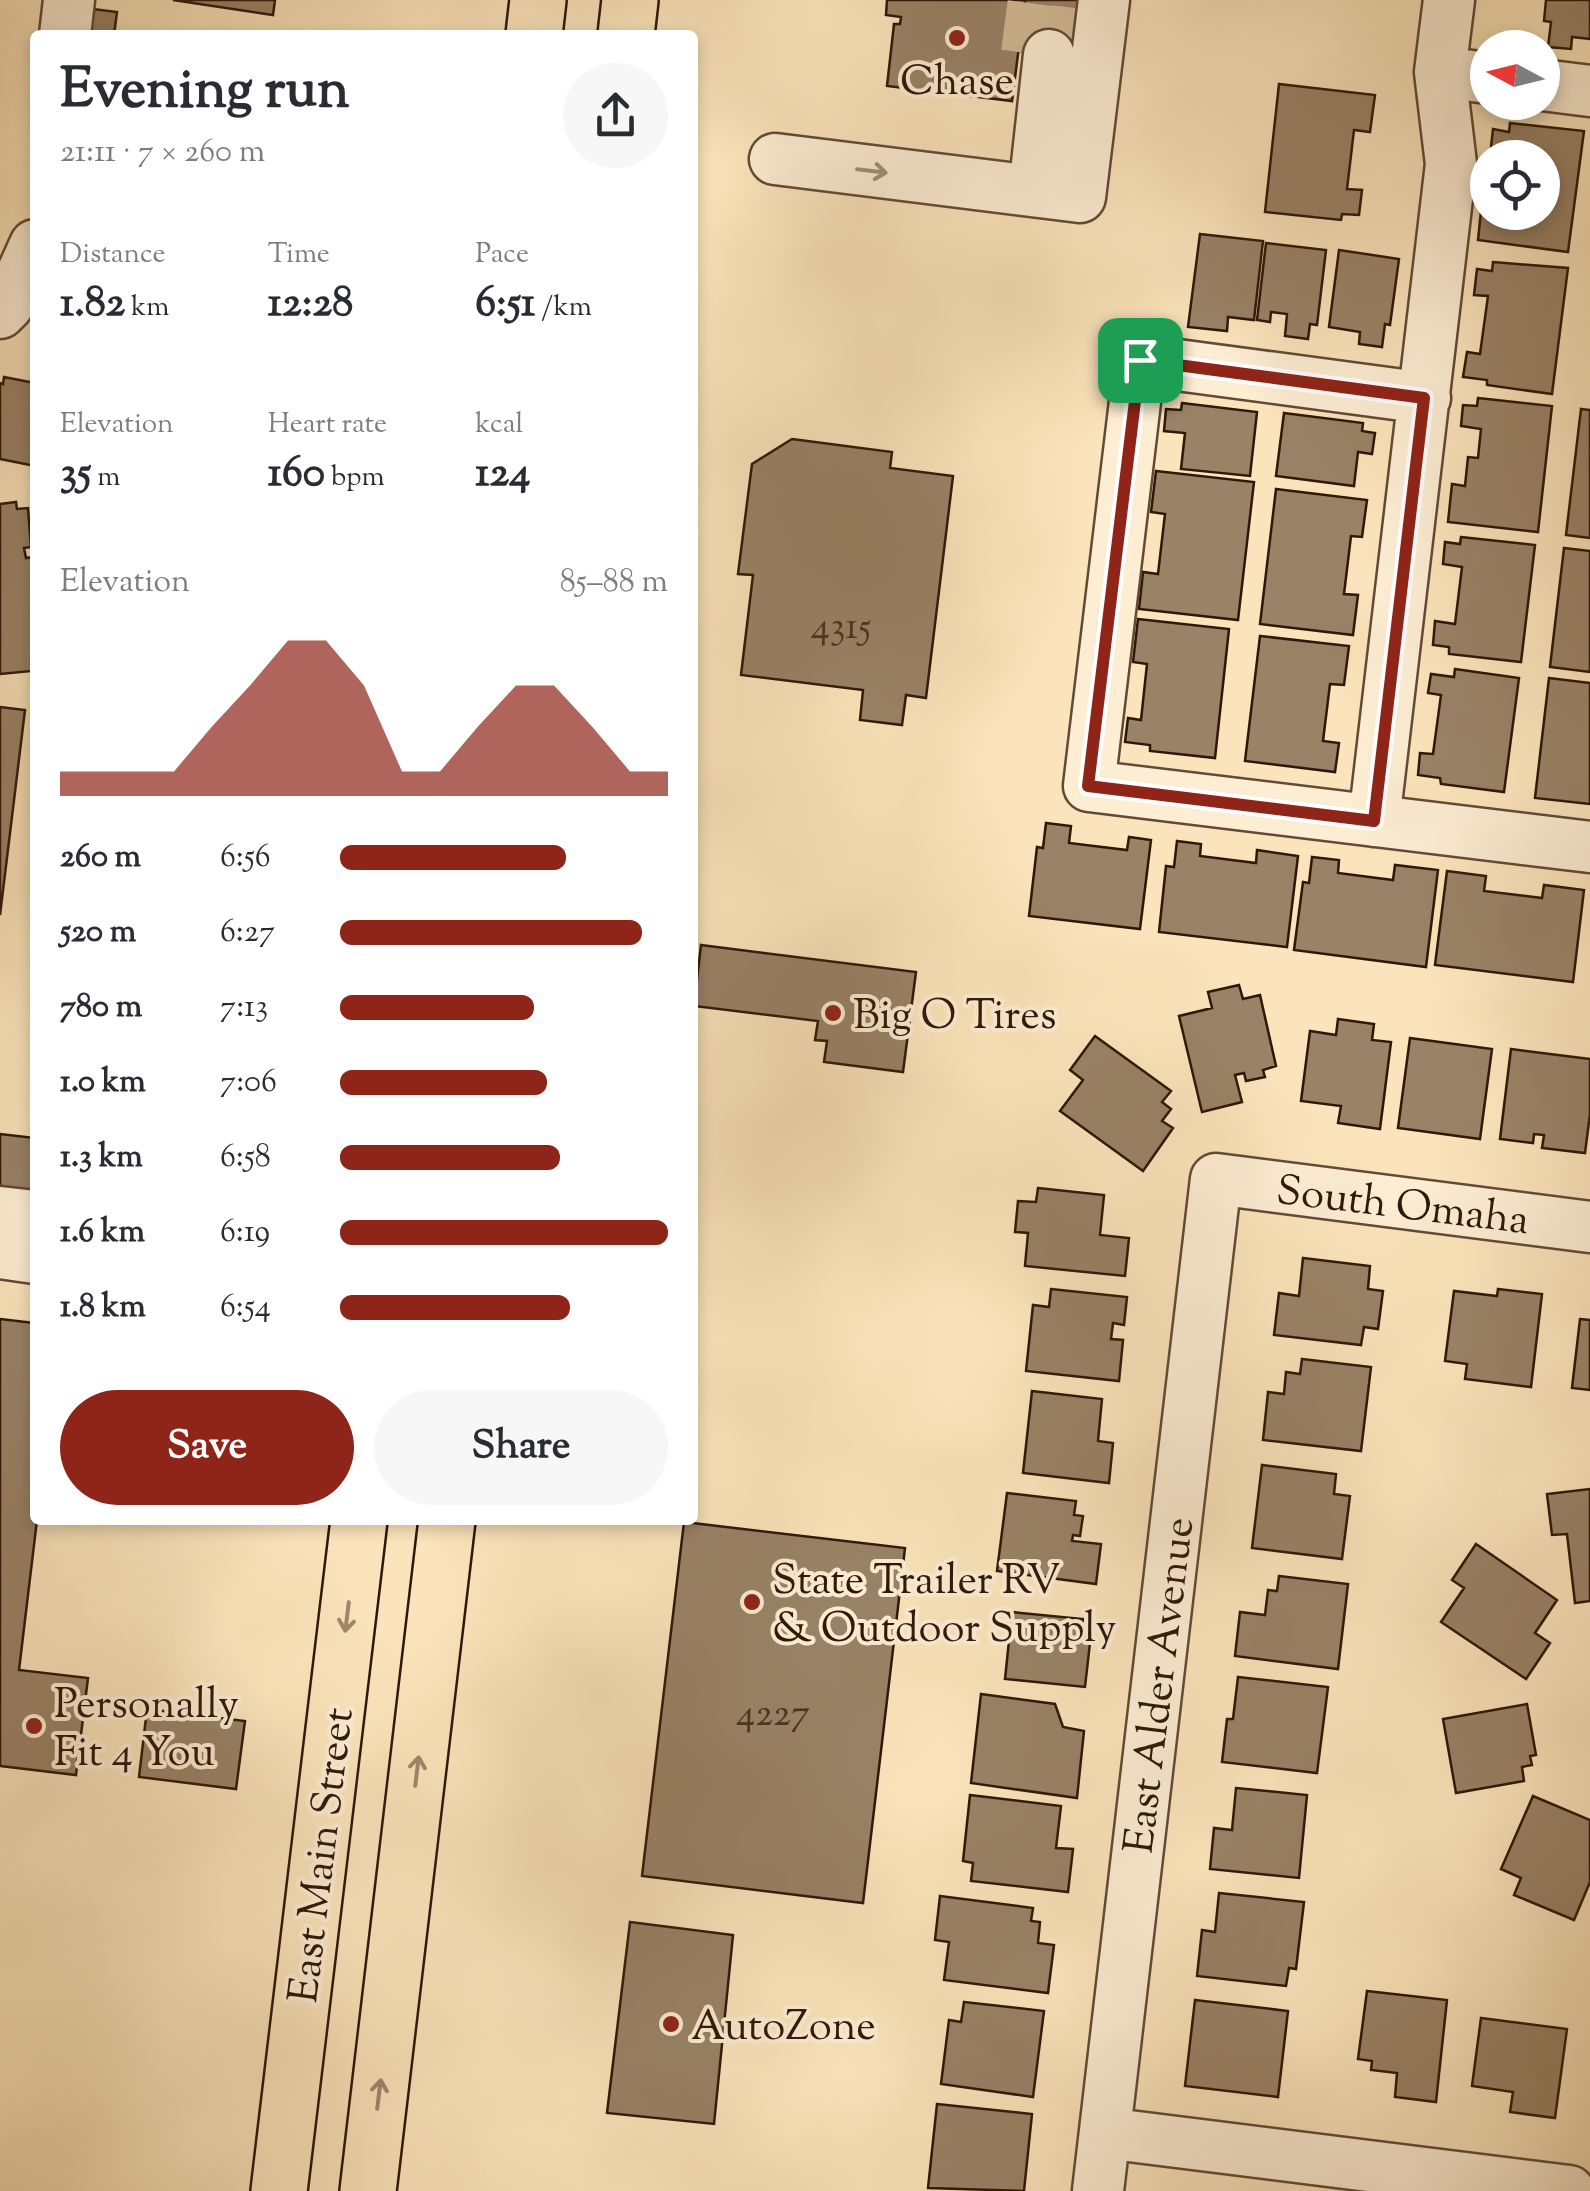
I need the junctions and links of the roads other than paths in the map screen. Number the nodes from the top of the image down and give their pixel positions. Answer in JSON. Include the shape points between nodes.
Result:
{"nodes":[{"id":1,"x":69,"y":0,"type":"edge"},
{"id":2,"x":538,"y":0,"type":"edge"},
{"id":3,"x":630,"y":0,"type":"edge"},
{"id":4,"x":1104,"y":0,"type":"edge"},
{"id":5,"x":1449,"y":0,"type":"edge"},
{"id":6,"x":65,"y":30,"type":"edge"},
{"id":7,"x":535,"y":30,"type":"edge"},
{"id":8,"x":627,"y":30,"type":"edge"},
{"id":9,"x":1048,"y":55,"type":"tunnel mouth"},
{"id":10,"x":1464,"y":75,"type":"edge"},
{"id":11,"x":1560,"y":87,"type":"edge"},
{"id":12,"x":1590,"y":91,"type":"edge"},
{"id":13,"x":775,"y":159,"type":"dead end"},
{"id":14,"x":1033,"y":191,"type":"junction"},
{"id":15,"x":30,"y":256,"type":"edge"},
{"id":16,"x":0,"y":312,"type":"edge"},
{"id":17,"x":1424,"y":398,"type":"junction"},
{"id":18,"x":1374,"y":821,"type":"junction"},
{"id":19,"x":1590,"y":847,"type":"edge"},
{"id":20,"x":1216,"y":1180,"type":"joint"},
{"id":21,"x":0,"y":1212,"type":"edge"},
{"id":22,"x":30,"y":1215,"type":"edge"},
{"id":23,"x":1590,"y":1227,"type":"edge"},
{"id":24,"x":0,"y":1253,"type":"edge"},
{"id":25,"x":30,"y":1257,"type":"edge"},
{"id":26,"x":358,"y":1525,"type":"edge"},
{"id":27,"x":446,"y":1525,"type":"edge"},
{"id":28,"x":1105,"y":2133,"type":"junction"},
{"id":29,"x":1558,"y":2190,"type":"edge"},
{"id":30,"x":279,"y":2191,"type":"edge"},
{"id":31,"x":368,"y":2191,"type":"edge"},
{"id":32,"x":1098,"y":2191,"type":"edge"}],
"edges":[{"from":1,"to":6,"type":"street"},
{"from":2,"to":7,"type":"main road"},
{"from":3,"to":8,"type":"main road"},
{"from":4,"to":14,"type":"street","via":[[1080,197]]},
{"from":5,"to":10,"type":"street"},
{"from":9,"to":14,"type":"street"},
{"from":10,"to":17,"type":"street"},
{"from":11,"to":12,"type":"street"},
{"from":13,"to":14,"type":"street","one_way":true},
{"from":15,"to":16,"type":"street"},
{"from":17,"to":18,"type":"street"},
{"from":17,"to":18,"type":"street","via":[[1140,360],[1088,786]]},
{"from":18,"to":19,"type":"street"},
{"from":20,"to":23,"type":"street","name":"South Omaha"},
{"from":20,"to":28,"type":"street","name":"East Alder Avenue"},
{"from":21,"to":22,"type":"street"},
{"from":24,"to":25,"type":"street"},
{"from":26,"to":30,"type":"main road","name":"East Main Street","one_way":true},
{"from":31,"to":27,"type":"main road","name":"East Main Street","one_way":true},
{"from":28,"to":29,"type":"street"},
{"from":28,"to":32,"type":"street","name":"East Alder Avenue"}]}
